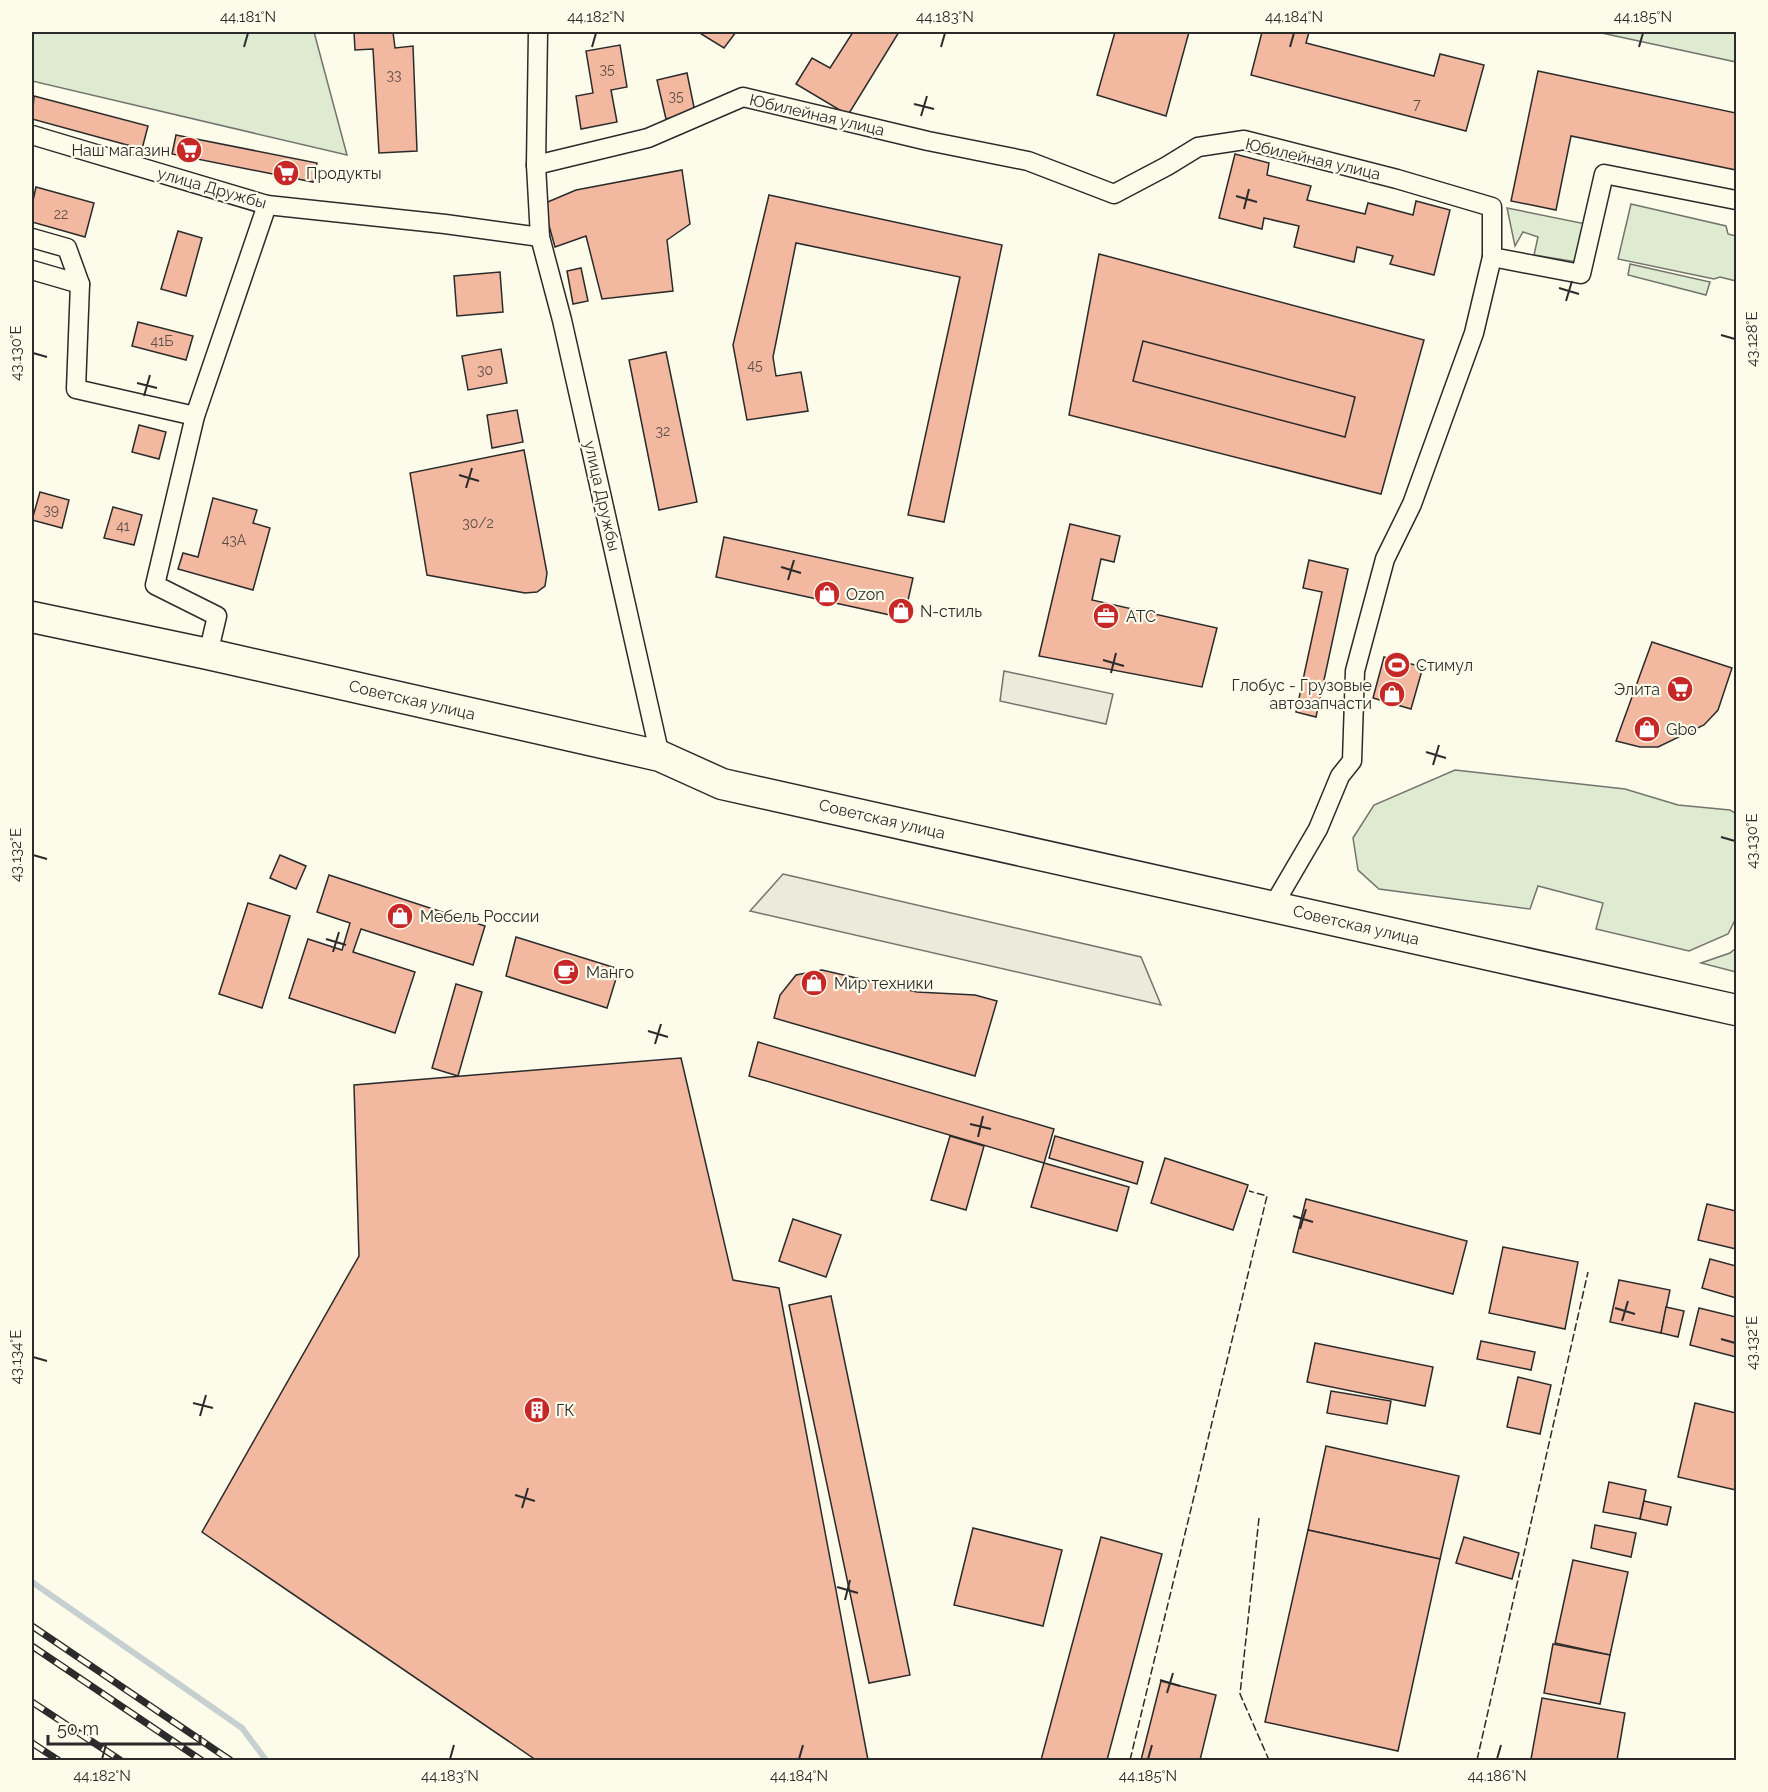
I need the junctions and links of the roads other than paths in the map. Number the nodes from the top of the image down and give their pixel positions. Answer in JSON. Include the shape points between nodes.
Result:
{"nodes":[{"id":1,"x":538,"y":32,"type":"edge"},
{"id":2,"x":32,"y":135,"type":"edge"},
{"id":3,"x":536,"y":165,"type":"junction"},
{"id":4,"x":1737,"y":200,"type":"edge"},
{"id":5,"x":267,"y":205,"type":"junction"},
{"id":6,"x":540,"y":237,"type":"junction"},
{"id":7,"x":32,"y":238,"type":"edge"},
{"id":8,"x":1492,"y":257,"type":"junction"},
{"id":9,"x":32,"y":270,"type":"edge"},
{"id":10,"x":80,"y":284,"type":"junction"},
{"id":11,"x":195,"y":416,"type":"junction"},
{"id":12,"x":32,"y":616,"type":"edge"},
{"id":13,"x":208,"y":654,"type":"junction"},
{"id":14,"x":660,"y":756,"type":"junction"},
{"id":15,"x":1273,"y":906,"type":"junction"},
{"id":16,"x":1737,"y":1010,"type":"edge"}],
"edges":[{"from":1,"to":3,"type":"street","name":"улица Дружбы"},
{"from":2,"to":5,"type":"street","name":"улица Дружбы"},
{"from":3,"to":6,"type":"street","name":"улица Дружбы"},
{"from":3,"to":8,"type":"street","name":"Юбилейная улица","via":[[648,138],[743,97],[928,141],[1028,160],[1114,194],[1198,147],[1244,140],[1492,207]]},
{"from":4,"to":8,"type":"street","via":[[1604,174],[1581,274]]},
{"from":5,"to":6,"type":"street","name":"улица Дружбы"},
{"from":5,"to":11,"type":"street"},
{"from":6,"to":14,"type":"street","name":"улица Дружбы","via":[[565,331]]},
{"from":7,"to":10,"type":"street","via":[[67,248]]},
{"from":8,"to":15,"type":"street","via":[[1474,333],[1412,504],[1385,559],[1355,671],[1352,761],[1340,776],[1318,829]]},
{"from":9,"to":10,"type":"street"},
{"from":10,"to":11,"type":"street","via":[[76,389]]},
{"from":11,"to":13,"type":"street","via":[[155,585],[217,616]]},
{"from":12,"to":13,"type":"highway","name":"Советская улица"},
{"from":13,"to":14,"type":"highway","name":"Советская улица"},
{"from":14,"to":15,"type":"highway","name":"Советская улица","via":[[722,784]]},
{"from":15,"to":16,"type":"highway","name":"Советская улица"}]}
